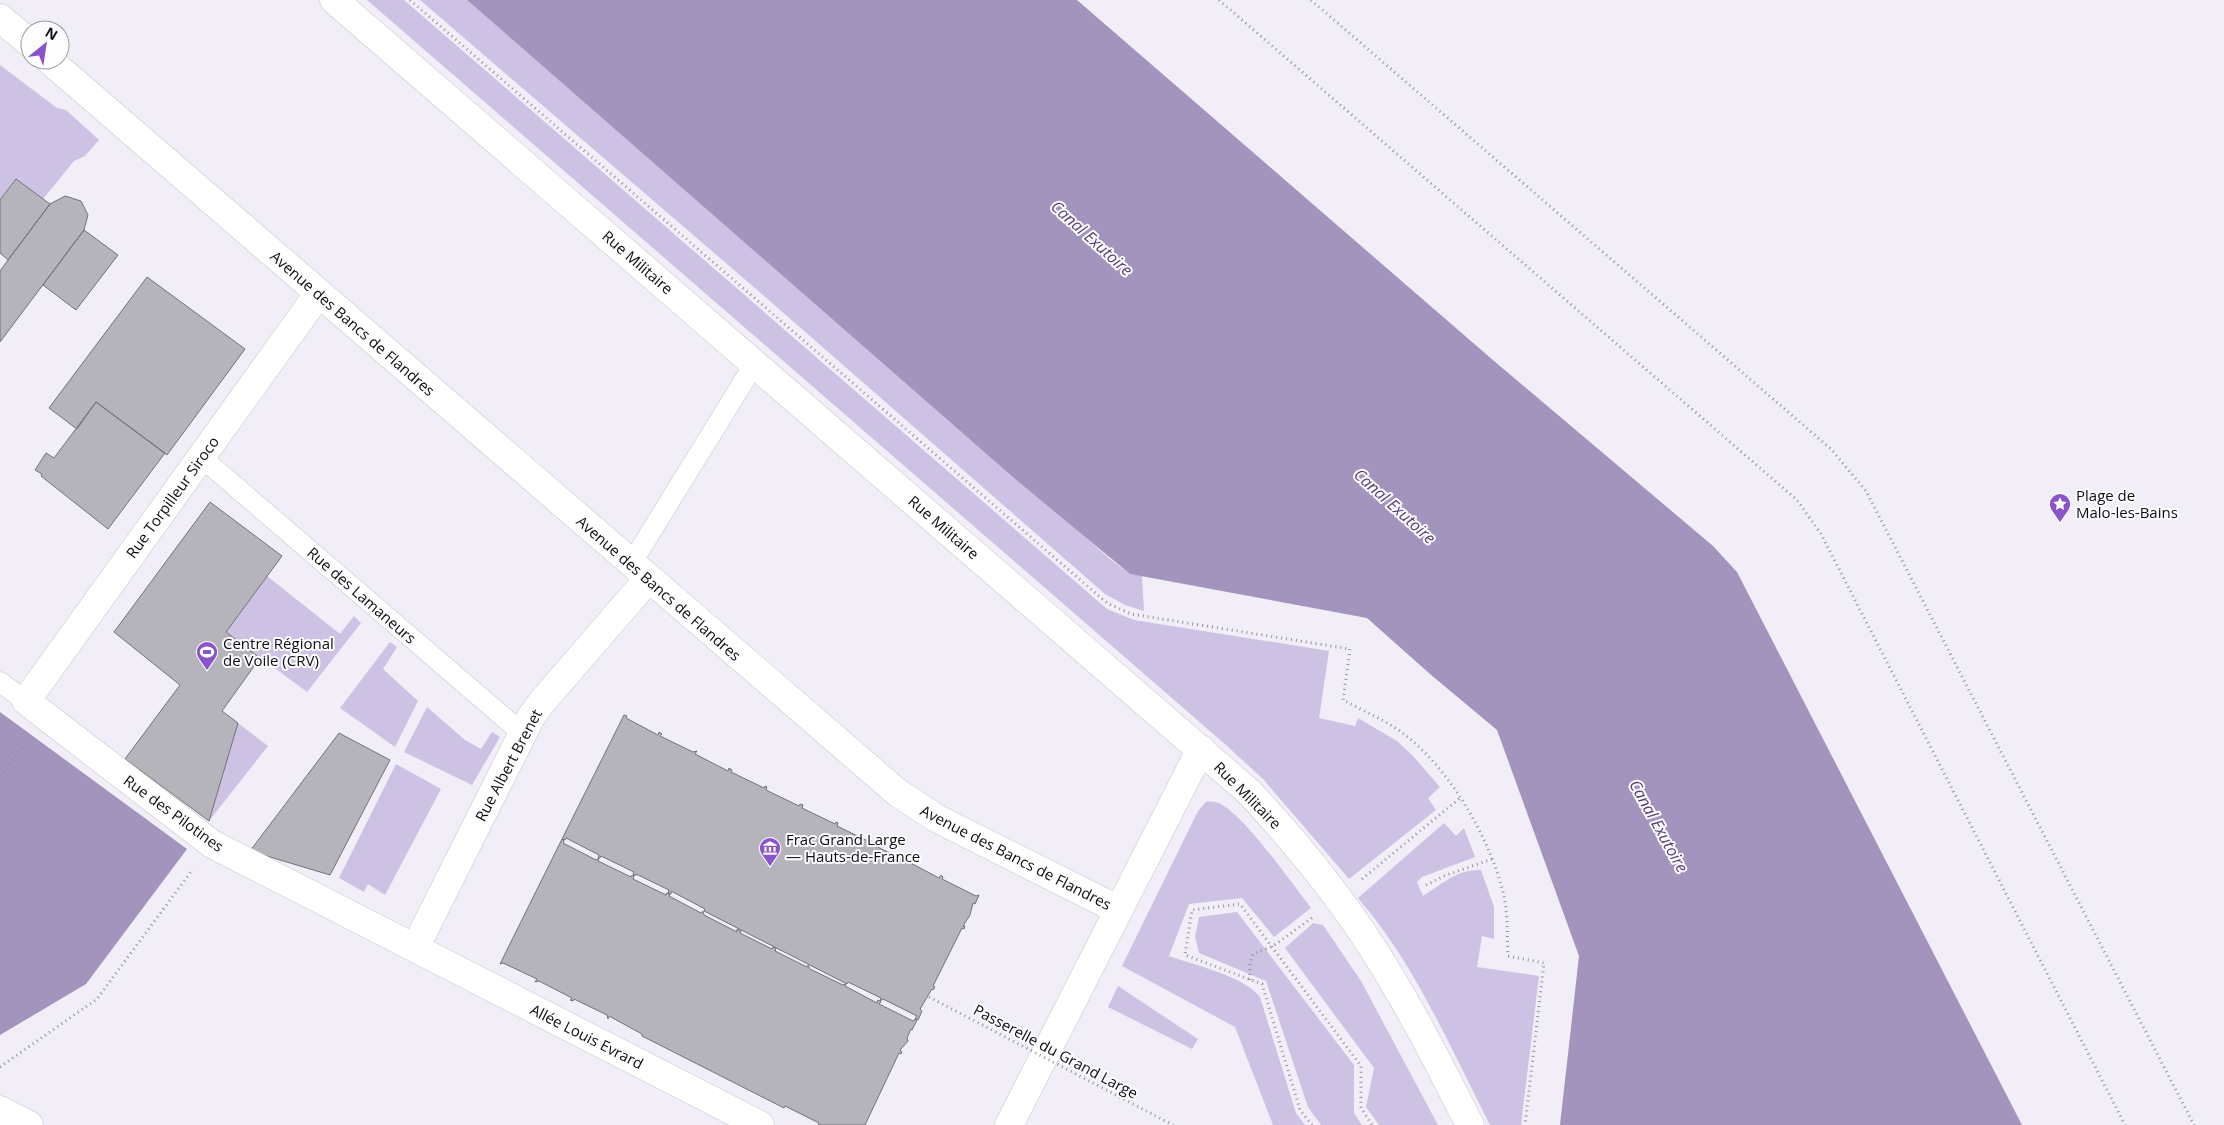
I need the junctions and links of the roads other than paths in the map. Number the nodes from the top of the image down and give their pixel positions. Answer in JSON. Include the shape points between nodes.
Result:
{"nodes":[{"id":1,"x":334,"y":0,"type":"edge"},
{"id":2,"x":0,"y":18,"type":"edge"},
{"id":3,"x":20,"y":35,"type":"edge"},
{"id":4,"x":61,"y":70,"type":"edge"},
{"id":5,"x":319,"y":293,"type":"junction"},
{"id":6,"x":755,"y":363,"type":"junction"},
{"id":7,"x":201,"y":457,"type":"junction"},
{"id":8,"x":640,"y":571,"type":"junction"},
{"id":9,"x":0,"y":682,"type":"edge"},
{"id":10,"x":26,"y":701,"type":"junction"},
{"id":11,"x":522,"y":733,"type":"junction"},
{"id":12,"x":1201,"y":749,"type":"junction"},
{"id":13,"x":1118,"y":910,"type":"junction"},
{"id":14,"x":415,"y":948,"type":"junction"},
{"id":15,"x":0,"y":1110,"type":"edge"},
{"id":16,"x":29,"y":1125,"type":"edge"},
{"id":17,"x":760,"y":1125,"type":"edge"},
{"id":18,"x":1009,"y":1125,"type":"edge"},
{"id":19,"x":1470,"y":1125,"type":"edge"}],
"edges":[{"from":1,"to":6,"type":"street","name":"Rue Militaire"},
{"from":2,"to":3,"type":"street"},
{"from":4,"to":5,"type":"street","name":"Avenue des Bancs de Flandres"},
{"from":5,"to":7,"type":"street","name":"Rue Torpilleur Siroco"},
{"from":5,"to":8,"type":"street","name":"Avenue des Bancs de Flandres"},
{"from":6,"to":8,"type":"lane"},
{"from":6,"to":12,"type":"street","name":"Rue Militaire"},
{"from":7,"to":10,"type":"street","name":"Rue Torpilleur Siroco"},
{"from":7,"to":11,"type":"lane","name":"Rue des Lamaneurs"},
{"from":8,"to":11,"type":"street","name":"Rue Albert Brenet"},
{"from":8,"to":13,"type":"street","name":"Avenue des Bancs de Flandres","via":[[917,807]]},
{"from":9,"to":10,"type":"lane"},
{"from":10,"to":14,"type":"street","name":"Rue des Pilotines","via":[[212,844]]},
{"from":11,"to":14,"type":"street","name":"Rue Albert Brenet"},
{"from":12,"to":13,"type":"street"},
{"from":12,"to":19,"type":"street","name":"Rue Militaire","via":[[1255,798],[1338,898],[1390,976]]},
{"from":13,"to":18,"type":"street","name":"Avenue des Bancs de Flandres"},
{"from":14,"to":17,"type":"street","name":"Allée Louis Evrard"},
{"from":15,"to":16,"type":"street"}]}
